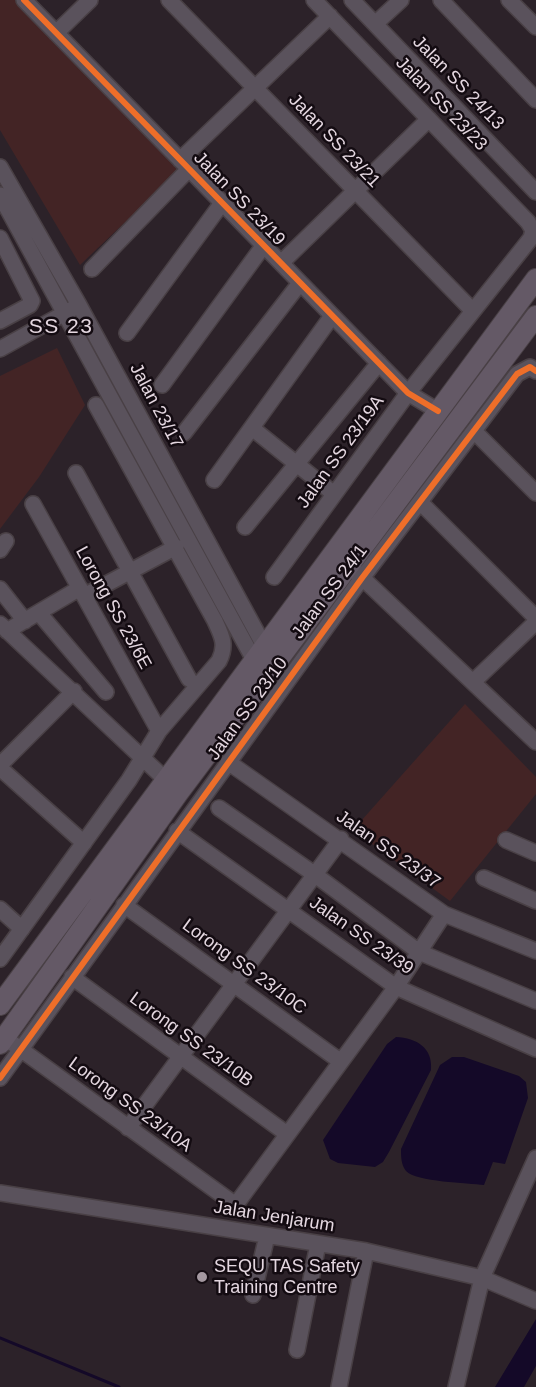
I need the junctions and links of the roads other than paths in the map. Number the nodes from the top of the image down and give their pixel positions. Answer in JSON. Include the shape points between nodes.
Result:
{"nodes":[{"id":1,"x":24,"y":0,"type":"edge"},
{"id":2,"x":90,"y":0,"type":"edge"},
{"id":3,"x":169,"y":0,"type":"edge"},
{"id":4,"x":314,"y":0,"type":"edge"},
{"id":5,"x":352,"y":0,"type":"edge"},
{"id":6,"x":401,"y":0,"type":"edge"},
{"id":7,"x":441,"y":0,"type":"edge"},
{"id":8,"x":509,"y":0,"type":"edge"},
{"id":9,"x":330,"y":16,"type":"junction"},
{"id":10,"x":375,"y":24,"type":"junction"},
{"id":11,"x":536,"y":27,"type":"edge"},
{"id":12,"x":56,"y":33,"type":"junction"},
{"id":13,"x":255,"y":88,"type":"junction"},
{"id":14,"x":536,"y":100,"type":"edge"},
{"id":15,"x":429,"y":119,"type":"junction"},
{"id":16,"x":184,"y":164,"type":"junction"},
{"id":17,"x":0,"y":168,"type":"edge"},
{"id":18,"x":354,"y":190,"type":"junction"},
{"id":19,"x":536,"y":192,"type":"edge"},
{"id":20,"x":0,"y":195,"type":"edge"},
{"id":21,"x":222,"y":203,"type":"junction"},
{"id":22,"x":0,"y":238,"type":"edge"},
{"id":23,"x":531,"y":238,"type":"joint"},
{"id":24,"x":264,"y":245,"type":"junction"},
{"id":25,"x":281,"y":263,"type":"junction"},
{"id":26,"x":92,"y":269,"type":"dead end"},
{"id":27,"x":536,"y":279,"type":"edge"},
{"id":28,"x":300,"y":283,"type":"junction"},
{"id":29,"x":79,"y":305,"type":"junction"},
{"id":30,"x":514,"y":309,"type":"junction"},
{"id":31,"x":472,"y":310,"type":"junction"},
{"id":32,"x":65,"y":313,"type":"junction"},
{"id":33,"x":332,"y":316,"type":"junction"},
{"id":34,"x":0,"y":321,"type":"edge"},
{"id":35,"x":534,"y":324,"type":"edge"},
{"id":36,"x":127,"y":333,"type":"dead end"},
{"id":37,"x":0,"y":349,"type":"edge"},
{"id":38,"x":379,"y":363,"type":"junction"},
{"id":39,"x":533,"y":369,"type":"edge"},
{"id":40,"x":162,"y":385,"type":"dead end"},
{"id":41,"x":408,"y":393,"type":"junction"},
{"id":42,"x":96,"y":405,"type":"dead end"},
{"id":43,"x":438,"y":411,"type":"junction"},
{"id":44,"x":252,"y":428,"type":"junction"},
{"id":45,"x":474,"y":431,"type":"junction"},
{"id":46,"x":184,"y":433,"type":"dead end"},
{"id":47,"x":296,"y":464,"type":"junction"},
{"id":48,"x":76,"y":473,"type":"dead end"},
{"id":49,"x":214,"y":480,"type":"dead end"},
{"id":50,"x":536,"y":493,"type":"edge"},
{"id":51,"x":334,"y":494,"type":"junction"},
{"id":52,"x":420,"y":502,"type":"junction"},
{"id":53,"x":33,"y":504,"type":"dead end"},
{"id":54,"x":245,"y":527,"type":"dead end"},
{"id":55,"x":176,"y":547,"type":"junction"},
{"id":56,"x":129,"y":572,"type":"junction"},
{"id":57,"x":356,"y":572,"type":"junction"},
{"id":58,"x":274,"y":578,"type":"dead end"},
{"id":59,"x":0,"y":589,"type":"edge"},
{"id":60,"x":82,"y":592,"type":"junction"},
{"id":61,"x":32,"y":617,"type":"junction"},
{"id":62,"x":536,"y":620,"type":"edge"},
{"id":63,"x":4,"y":628,"type":"edge"},
{"id":64,"x":259,"y":655,"type":"junction"},
{"id":65,"x":271,"y":672,"type":"junction"},
{"id":66,"x":189,"y":679,"type":"dead end"},
{"id":67,"x":474,"y":681,"type":"junction"},
{"id":68,"x":74,"y":692,"type":"junction"},
{"id":69,"x":106,"y":692,"type":"dead end"},
{"id":70,"x":159,"y":731,"type":"junction"},
{"id":71,"x":536,"y":742,"type":"edge"},
{"id":72,"x":144,"y":758,"type":"junction"},
{"id":73,"x":228,"y":762,"type":"junction"},
{"id":74,"x":0,"y":767,"type":"edge"},
{"id":75,"x":166,"y":780,"type":"junction"},
{"id":76,"x":219,"y":808,"type":"dead end"},
{"id":77,"x":177,"y":831,"type":"junction"},
{"id":78,"x":341,"y":839,"type":"junction"},
{"id":79,"x":506,"y":840,"type":"dead end"},
{"id":80,"x":84,"y":843,"type":"junction"},
{"id":81,"x":536,"y":853,"type":"edge"},
{"id":82,"x":314,"y":874,"type":"junction"},
{"id":83,"x":484,"y":878,"type":"dead end"},
{"id":84,"x":536,"y":901,"type":"edge"},
{"id":85,"x":124,"y":905,"type":"junction"},
{"id":86,"x":0,"y":909,"type":"edge"},
{"id":87,"x":289,"y":909,"type":"junction"},
{"id":88,"x":444,"y":914,"type":"junction"},
{"id":89,"x":22,"y":930,"type":"junction"},
{"id":90,"x":536,"y":951,"type":"edge"},
{"id":91,"x":419,"y":952,"type":"junction"},
{"id":92,"x":0,"y":959,"type":"edge"},
{"id":93,"x":72,"y":977,"type":"junction"},
{"id":94,"x":235,"y":983,"type":"junction"},
{"id":95,"x":396,"y":987,"type":"junction"},
{"id":96,"x":536,"y":1001,"type":"edge"},
{"id":97,"x":0,"y":1005,"type":"edge"},
{"id":98,"x":8,"y":1044,"type":"edge"},
{"id":99,"x":536,"y":1049,"type":"edge"},
{"id":100,"x":183,"y":1056,"type":"junction"},
{"id":101,"x":340,"y":1061,"type":"junction"},
{"id":102,"x":0,"y":1078,"type":"edge"},
{"id":103,"x":128,"y":1128,"type":"junction"},
{"id":104,"x":287,"y":1134,"type":"junction"},
{"id":105,"x":536,"y":1158,"type":"edge"},
{"id":106,"x":0,"y":1193,"type":"edge"},
{"id":107,"x":267,"y":1236,"type":"junction"},
{"id":108,"x":318,"y":1244,"type":"junction"},
{"id":109,"x":366,"y":1251,"type":"junction"},
{"id":110,"x":482,"y":1278,"type":"junction"},
{"id":111,"x":253,"y":1295,"type":"dead end"},
{"id":112,"x":532,"y":1299,"type":"edge"},
{"id":113,"x":297,"y":1350,"type":"dead end"},
{"id":114,"x":339,"y":1387,"type":"edge"},
{"id":115,"x":456,"y":1387,"type":"edge"}],
"edges":[{"from":1,"to":12,"type":"street","name":"Jalan SS 23/19"},
{"from":2,"to":12,"type":"street"},
{"from":3,"to":13,"type":"street","name":"Jalan SS 23/21"},
{"from":4,"to":9,"type":"street","name":"Jalan SS 23/23"},
{"from":5,"to":10,"type":"street","name":"Jalan SS 24/13"},
{"from":6,"to":10,"type":"street"},
{"from":7,"to":14,"type":"street"},
{"from":8,"to":11,"type":"street"},
{"from":9,"to":13,"type":"street"},
{"from":9,"to":15,"type":"street","name":"Jalan SS 23/23"},
{"from":10,"to":19,"type":"street","name":"Jalan SS 24/13"},
{"from":12,"to":16,"type":"street","name":"Jalan SS 23/19"},
{"from":13,"to":16,"type":"street"},
{"from":13,"to":18,"type":"street","name":"Jalan SS 23/21"},
{"from":15,"to":18,"type":"street"},
{"from":15,"to":23,"type":"street","name":"Jalan SS 23/23","via":[[528,222],[533,230]]},
{"from":16,"to":21,"type":"street","name":"Jalan SS 23/19"},
{"from":16,"to":26,"type":"street"},
{"from":17,"to":29,"type":"street","name":"Jalan 23/17"},
{"from":18,"to":25,"type":"street"},
{"from":18,"to":31,"type":"street","name":"Jalan SS 23/21"},
{"from":20,"to":32,"type":"street","name":"Jalan 23/17"},
{"from":21,"to":24,"type":"street","name":"Jalan SS 23/19"},
{"from":21,"to":36,"type":"street"},
{"from":22,"to":34,"type":"street","via":[[32,301]]},
{"from":23,"to":31,"type":"street","name":"Jalan SS 23/19A"},
{"from":24,"to":25,"type":"street","name":"Jalan SS 23/19"},
{"from":24,"to":40,"type":"street"},
{"from":25,"to":28,"type":"street","name":"Jalan SS 23/19"},
{"from":27,"to":30,"type":"main road","name":"Jalan SS 24/1"},
{"from":28,"to":33,"type":"street","name":"Jalan SS 23/19"},
{"from":28,"to":46,"type":"street"},
{"from":29,"to":32,"type":"street"},
{"from":29,"to":64,"type":"street","name":"Jalan 23/17"},
{"from":30,"to":35,"type":"street"},
{"from":30,"to":43,"type":"main road","name":"Jalan SS 24/1"},
{"from":31,"to":41,"type":"street","name":"Jalan SS 23/19A"},
{"from":32,"to":37,"type":"street"},
{"from":32,"to":64,"type":"street","name":"Jalan 23/17"},
{"from":33,"to":38,"type":"street","name":"Jalan SS 23/19"},
{"from":33,"to":44,"type":"street"},
{"from":35,"to":57,"type":"main road","name":"Jalan SS 24/1"},
{"from":38,"to":41,"type":"street","name":"Jalan SS 23/19"},
{"from":38,"to":47,"type":"street"},
{"from":39,"to":45,"type":"street","name":"Jalan SS 23/10","via":[[517,374]]},
{"from":41,"to":43,"type":"street","name":"Jalan SS 23/19"},
{"from":41,"to":51,"type":"street","name":"Jalan SS 23/19A"},
{"from":42,"to":55,"type":"street"},
{"from":43,"to":64,"type":"main road","name":"Jalan SS 24/1"},
{"from":44,"to":47,"type":"street"},
{"from":44,"to":49,"type":"street"},
{"from":45,"to":50,"type":"street"},
{"from":45,"to":52,"type":"street","name":"Jalan SS 23/10"},
{"from":47,"to":51,"type":"street"},
{"from":47,"to":54,"type":"street"},
{"from":48,"to":56,"type":"street"},
{"from":51,"to":58,"type":"street","name":"Jalan SS 23/19A"},
{"from":52,"to":57,"type":"street","name":"Jalan SS 23/10"},
{"from":52,"to":62,"type":"street"},
{"from":53,"to":60,"type":"street","name":"Lorong SS 23/6E"},
{"from":55,"to":56,"type":"street"},
{"from":55,"to":70,"type":"street","via":[[225,643],[219,661]]},
{"from":56,"to":60,"type":"street"},
{"from":56,"to":66,"type":"street"},
{"from":57,"to":65,"type":"main road","name":"Jalan SS 24/1"},
{"from":57,"to":67,"type":"street"},
{"from":57,"to":73,"type":"street","name":"Jalan SS 23/10"},
{"from":59,"to":61,"type":"street"},
{"from":60,"to":61,"type":"street"},
{"from":60,"to":70,"type":"street","name":"Lorong SS 23/6E"},
{"from":61,"to":63,"type":"street"},
{"from":61,"to":69,"type":"street"},
{"from":62,"to":67,"type":"street"},
{"from":63,"to":68,"type":"street"},
{"from":64,"to":65,"type":"street","name":"Jalan 23/17"},
{"from":64,"to":75,"type":"main road","name":"Jalan SS 24/1"},
{"from":65,"to":98,"type":"main road","name":"Jalan SS 24/1","via":[[179,792]]},
{"from":67,"to":71,"type":"street"},
{"from":68,"to":72,"type":"street"},
{"from":68,"to":74,"type":"street"},
{"from":70,"to":72,"type":"street"},
{"from":72,"to":75,"type":"street"},
{"from":72,"to":80,"type":"street"},
{"from":73,"to":77,"type":"street","name":"Jalan SS 23/10"},
{"from":73,"to":78,"type":"street","name":"Jalan SS 23/37"},
{"from":74,"to":80,"type":"street"},
{"from":75,"to":97,"type":"main road","name":"Jalan SS 24/1"},
{"from":76,"to":82,"type":"street"},
{"from":77,"to":85,"type":"street","name":"Jalan SS 23/10"},
{"from":77,"to":87,"type":"street","name":"Jalan SS 23/39"},
{"from":78,"to":82,"type":"street"},
{"from":78,"to":88,"type":"street","name":"Jalan SS 23/37"},
{"from":79,"to":81,"type":"street"},
{"from":80,"to":89,"type":"street"},
{"from":82,"to":87,"type":"street"},
{"from":82,"to":91,"type":"street"},
{"from":83,"to":84,"type":"street"},
{"from":85,"to":93,"type":"street","name":"Jalan SS 23/10"},
{"from":85,"to":94,"type":"street","name":"Lorong SS 23/10C"},
{"from":86,"to":89,"type":"street"},
{"from":87,"to":94,"type":"street"},
{"from":87,"to":95,"type":"street","name":"Jalan SS 23/39"},
{"from":88,"to":90,"type":"street","name":"Jalan SS 23/37"},
{"from":88,"to":91,"type":"street"},
{"from":89,"to":92,"type":"street"},
{"from":91,"to":95,"type":"street"},
{"from":91,"to":96,"type":"street"},
{"from":93,"to":98,"type":"street","name":"Jalan SS 23/10"},
{"from":93,"to":100,"type":"street","name":"Lorong SS 23/10B"},
{"from":94,"to":100,"type":"street"},
{"from":94,"to":101,"type":"street","name":"Lorong SS 23/10C"},
{"from":95,"to":99,"type":"street","name":"Jalan SS 23/39"},
{"from":95,"to":101,"type":"street"},
{"from":98,"to":102,"type":"street","name":"Jalan SS 23/10"},
{"from":98,"to":103,"type":"street","name":"Lorong SS 23/10A"},
{"from":100,"to":103,"type":"street"},
{"from":100,"to":104,"type":"street","name":"Lorong SS 23/10B"},
{"from":101,"to":104,"type":"street"},
{"from":103,"to":104,"type":"street","name":"Lorong SS 23/10A","via":[[233,1203],[240,1200]]},
{"from":105,"to":110,"type":"street"},
{"from":106,"to":107,"type":"street","name":"Jalan Jenjarum"},
{"from":107,"to":108,"type":"street","name":"Jalan Jenjarum"},
{"from":107,"to":111,"type":"street"},
{"from":108,"to":109,"type":"street","name":"Jalan Jenjarum"},
{"from":108,"to":113,"type":"street"},
{"from":109,"to":110,"type":"street","name":"Jalan Jenjarum"},
{"from":109,"to":114,"type":"street"},
{"from":110,"to":112,"type":"street","name":"Jalan Jenjarum"},
{"from":110,"to":115,"type":"street"}]}
